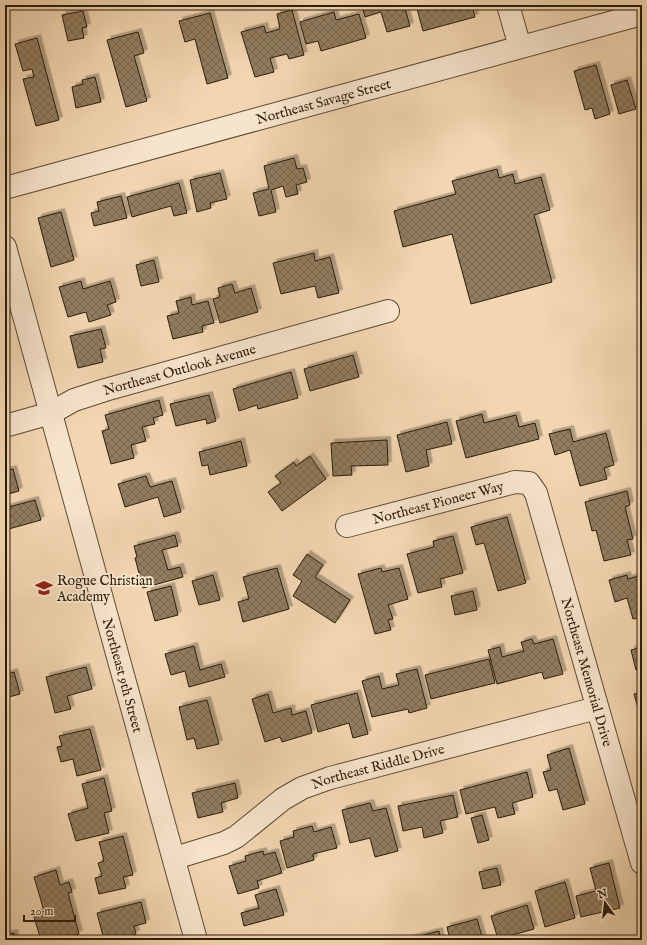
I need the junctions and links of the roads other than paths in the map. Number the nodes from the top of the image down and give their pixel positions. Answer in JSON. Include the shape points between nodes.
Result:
{"nodes":[{"id":1,"x":508,"y":5,"type":"edge"},
{"id":2,"x":642,"y":14,"type":"edge"},
{"id":3,"x":520,"y":47,"type":"junction"},
{"id":4,"x":5,"y":188,"type":"edge"},
{"id":5,"x":5,"y":247,"type":"edge"},
{"id":6,"x":388,"y":311,"type":"dead end"},
{"id":7,"x":51,"y":413,"type":"junction"},
{"id":8,"x":5,"y":426,"type":"edge"},
{"id":9,"x":529,"y":483,"type":"joint"},
{"id":10,"x":347,"y":526,"type":"dead end"},
{"id":11,"x":597,"y":708,"type":"junction"},
{"id":12,"x":175,"y":858,"type":"junction"},
{"id":13,"x":642,"y":863,"type":"edge"},
{"id":14,"x":196,"y":940,"type":"edge"}],
"edges":[{"from":1,"to":3,"type":"street"},
{"from":2,"to":3,"type":"street","name":"Northeast Savage Street"},
{"from":3,"to":4,"type":"street","name":"Northeast Savage Street"},
{"from":5,"to":7,"type":"street","name":"Northeast 9th Street"},
{"from":6,"to":7,"type":"street","name":"Northeast Outlook Avenue","via":[[105,390],[74,400]]},
{"from":7,"to":8,"type":"street","name":"Northeast Outlook Avenue"},
{"from":7,"to":12,"type":"street","name":"Northeast 9th Street"},
{"from":9,"to":10,"type":"street","name":"Northeast Pioneer Way","via":[[515,482]]},
{"from":9,"to":11,"type":"street","name":"Northeast Memorial Drive","via":[[536,493]]},
{"from":11,"to":12,"type":"street","name":"Northeast Riddle Drive","via":[[330,778],[302,788],[278,803],[236,837]]},
{"from":11,"to":13,"type":"street","name":"Northeast Memorial Drive"},
{"from":12,"to":14,"type":"street","name":"Northeast 9th Street"}]}
